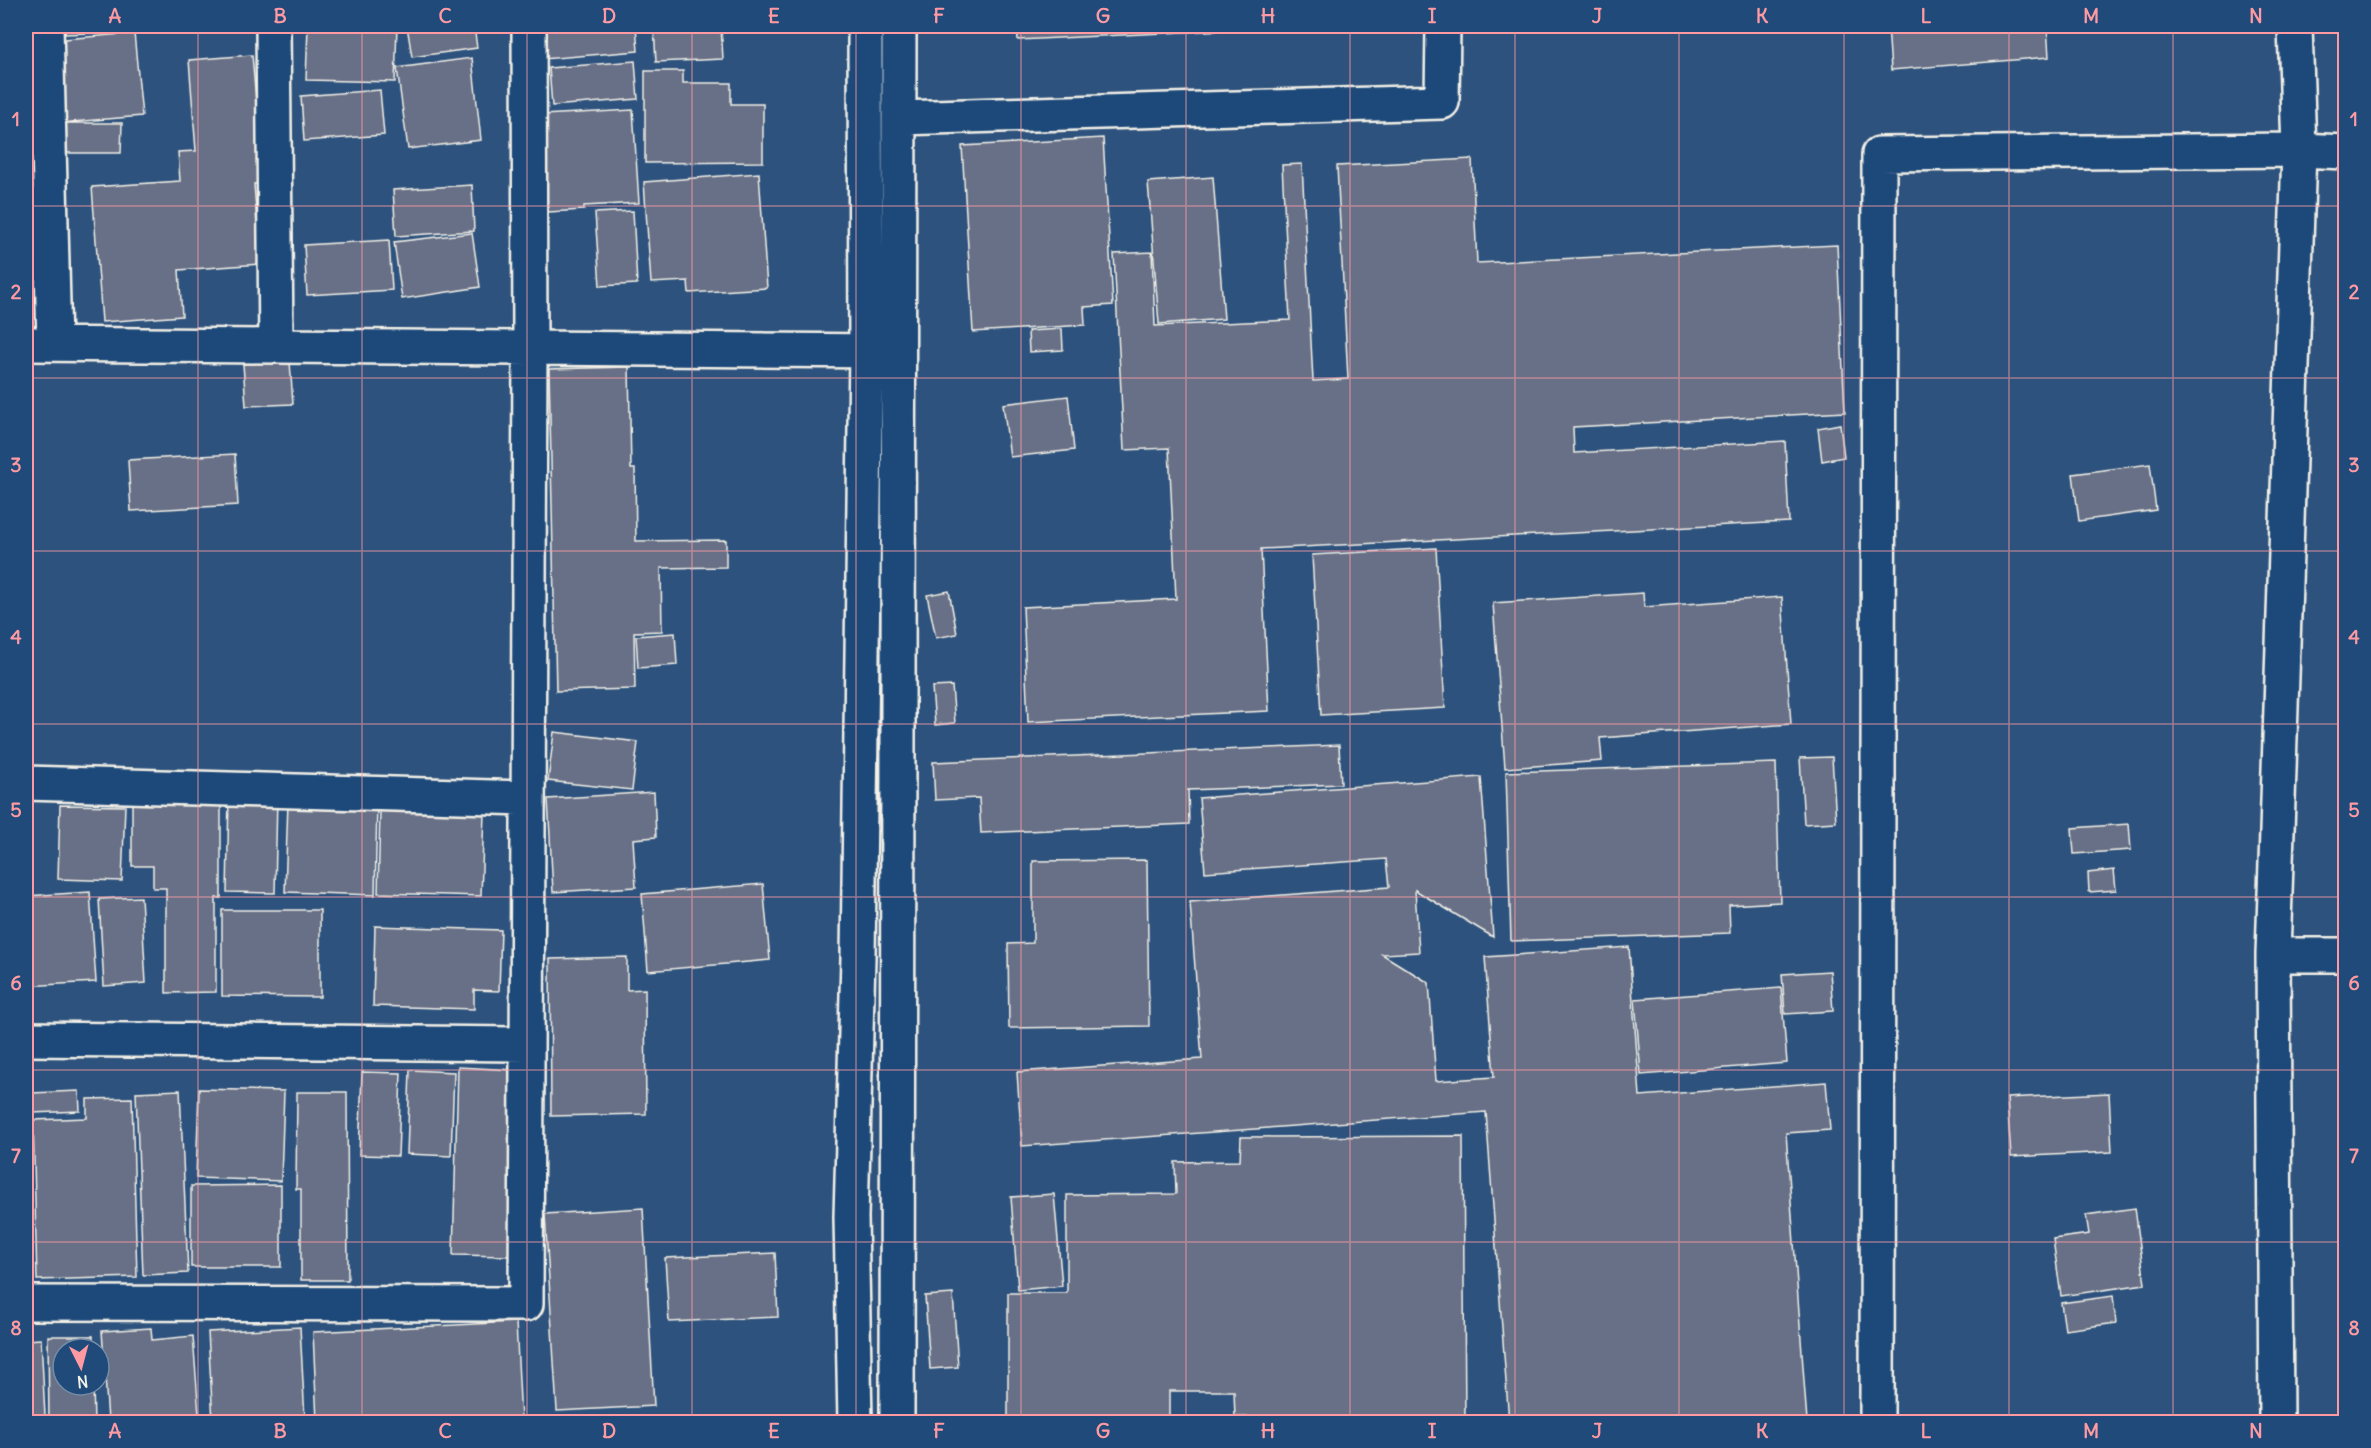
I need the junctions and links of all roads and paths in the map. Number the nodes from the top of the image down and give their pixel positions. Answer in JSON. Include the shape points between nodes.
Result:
{"nodes":[{"id":1,"x":46,"y":26,"type":"edge"},
{"id":2,"x":273,"y":26,"type":"edge"},
{"id":3,"x":529,"y":26,"type":"edge"},
{"id":4,"x":865,"y":26,"type":"edge"},
{"id":5,"x":899,"y":26,"type":"edge"},
{"id":6,"x":1443,"y":26,"type":"edge"},
{"id":7,"x":2295,"y":26,"type":"edge"},
{"id":8,"x":37,"y":90,"type":"edge"},
{"id":9,"x":899,"y":118,"type":"junction"},
{"id":10,"x":2299,"y":150,"type":"junction"},
{"id":11,"x":2346,"y":152,"type":"edge"},
{"id":12,"x":40,"y":344,"type":"edge"},
{"id":13,"x":276,"y":346,"type":"junction"},
{"id":14,"x":530,"y":347,"type":"junction"},
{"id":15,"x":866,"y":350,"type":"junction"},
{"id":16,"x":898,"y":351,"type":"junction"},
{"id":17,"x":26,"y":783,"type":"edge"},
{"id":18,"x":528,"y":798,"type":"junction"},
{"id":19,"x":2346,"y":955,"type":"edge"},
{"id":20,"x":2273,"y":956,"type":"junction"},
{"id":21,"x":26,"y":1039,"type":"edge"},
{"id":22,"x":527,"y":1044,"type":"junction"},
{"id":23,"x":26,"y":1303,"type":"edge"},
{"id":24,"x":855,"y":1422,"type":"edge"},
{"id":25,"x":897,"y":1422,"type":"edge"},
{"id":26,"x":1877,"y":1422,"type":"edge"},
{"id":27,"x":2276,"y":1422,"type":"edge"}],
"edges":[{"from":1,"to":8,"type":"street"},
{"from":2,"to":13,"type":"street"},
{"from":3,"to":14,"type":"street"},
{"from":4,"to":15,"type":"street"},
{"from":5,"to":9,"type":"street"},
{"from":6,"to":9,"type":"street","via":[[1442,102]]},
{"from":7,"to":10,"type":"street"},
{"from":8,"to":12,"type":"street"},
{"from":9,"to":16,"type":"street"},
{"from":10,"to":11,"type":"street"},
{"from":10,"to":20,"type":"street"},
{"from":10,"to":26,"type":"street","via":[[1878,154]]},
{"from":12,"to":13,"type":"street"},
{"from":13,"to":14,"type":"street"},
{"from":14,"to":15,"type":"street"},
{"from":14,"to":18,"type":"street"},
{"from":15,"to":16,"type":"street"},
{"from":15,"to":24,"type":"street","via":[[851,1217]]},
{"from":16,"to":25,"type":"street"},
{"from":17,"to":18,"type":"street"},
{"from":18,"to":22,"type":"street"},
{"from":19,"to":20,"type":"street"},
{"from":20,"to":27,"type":"street"},
{"from":21,"to":22,"type":"street"},
{"from":22,"to":23,"type":"street","via":[[526,1304]]}]}
